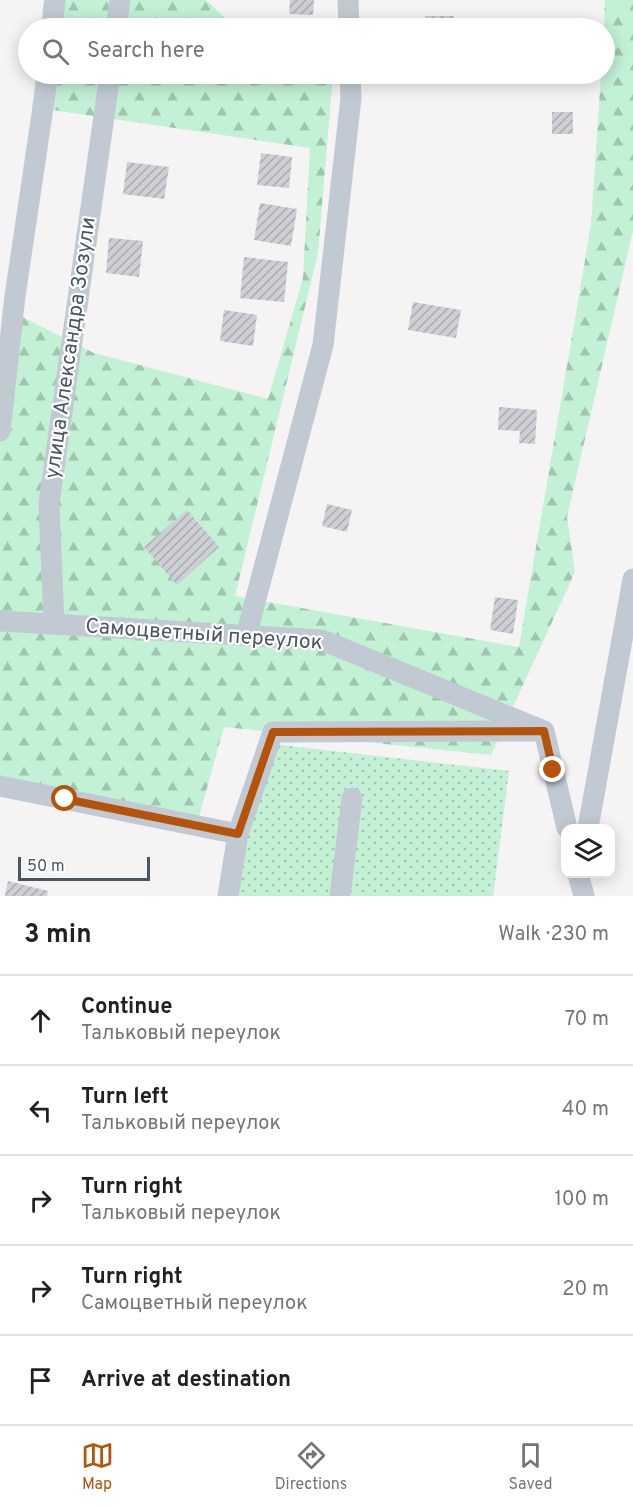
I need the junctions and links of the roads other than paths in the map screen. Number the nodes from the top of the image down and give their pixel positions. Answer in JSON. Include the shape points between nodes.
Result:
{"nodes":[{"id":1,"x":55,"y":0,"type":"edge"},
{"id":2,"x":120,"y":0,"type":"edge"},
{"id":3,"x":348,"y":0,"type":"edge"},
{"id":4,"x":53,"y":18,"type":"edge"},
{"id":5,"x":117,"y":18,"type":"edge"},
{"id":6,"x":349,"y":18,"type":"edge"},
{"id":7,"x":47,"y":84,"type":"edge"},
{"id":8,"x":109,"y":84,"type":"edge"},
{"id":9,"x":350,"y":84,"type":"edge"},
{"id":10,"x":0,"y":431,"type":"edge"},
{"id":11,"x":633,"y":579,"type":"edge"},
{"id":12,"x":0,"y":621,"type":"edge"},
{"id":13,"x":54,"y":624,"type":"junction"},
{"id":14,"x":246,"y":636,"type":"junction"},
{"id":15,"x":544,"y":731,"type":"junction"},
{"id":16,"x":0,"y":786,"type":"edge"},
{"id":17,"x":352,"y":798,"type":"dead end"},
{"id":18,"x":566,"y":824,"type":"edge"},
{"id":19,"x":589,"y":824,"type":"edge"},
{"id":20,"x":238,"y":834,"type":"junction"},
{"id":21,"x":579,"y":878,"type":"edge"},
{"id":22,"x":584,"y":878,"type":"edge"},
{"id":23,"x":228,"y":896,"type":"edge"},
{"id":24,"x":340,"y":896,"type":"edge"},
{"id":25,"x":584,"y":896,"type":"edge"}],
"edges":[{"from":1,"to":4,"type":"street"},
{"from":2,"to":5,"type":"street"},
{"from":3,"to":6,"type":"street"},
{"from":7,"to":10,"type":"street","via":[[15,296]]},
{"from":8,"to":13,"type":"street","name":"улица Александра Зозули","via":[[49,503]]},
{"from":9,"to":14,"type":"street","via":[[323,345]]},
{"from":11,"to":19,"type":"street"},
{"from":12,"to":13,"type":"street","name":"Самоцветный переулок"},
{"from":13,"to":14,"type":"street","name":"Самоцветный переулок"},
{"from":14,"to":15,"type":"street","name":"Самоцветный переулок","via":[[322,640]]},
{"from":15,"to":18,"type":"street"},
{"from":15,"to":20,"type":"street","via":[[273,732]]},
{"from":16,"to":20,"type":"street"},
{"from":17,"to":24,"type":"street"},
{"from":20,"to":23,"type":"street"},
{"from":21,"to":25,"type":"street"},
{"from":22,"to":25,"type":"street"}]}
